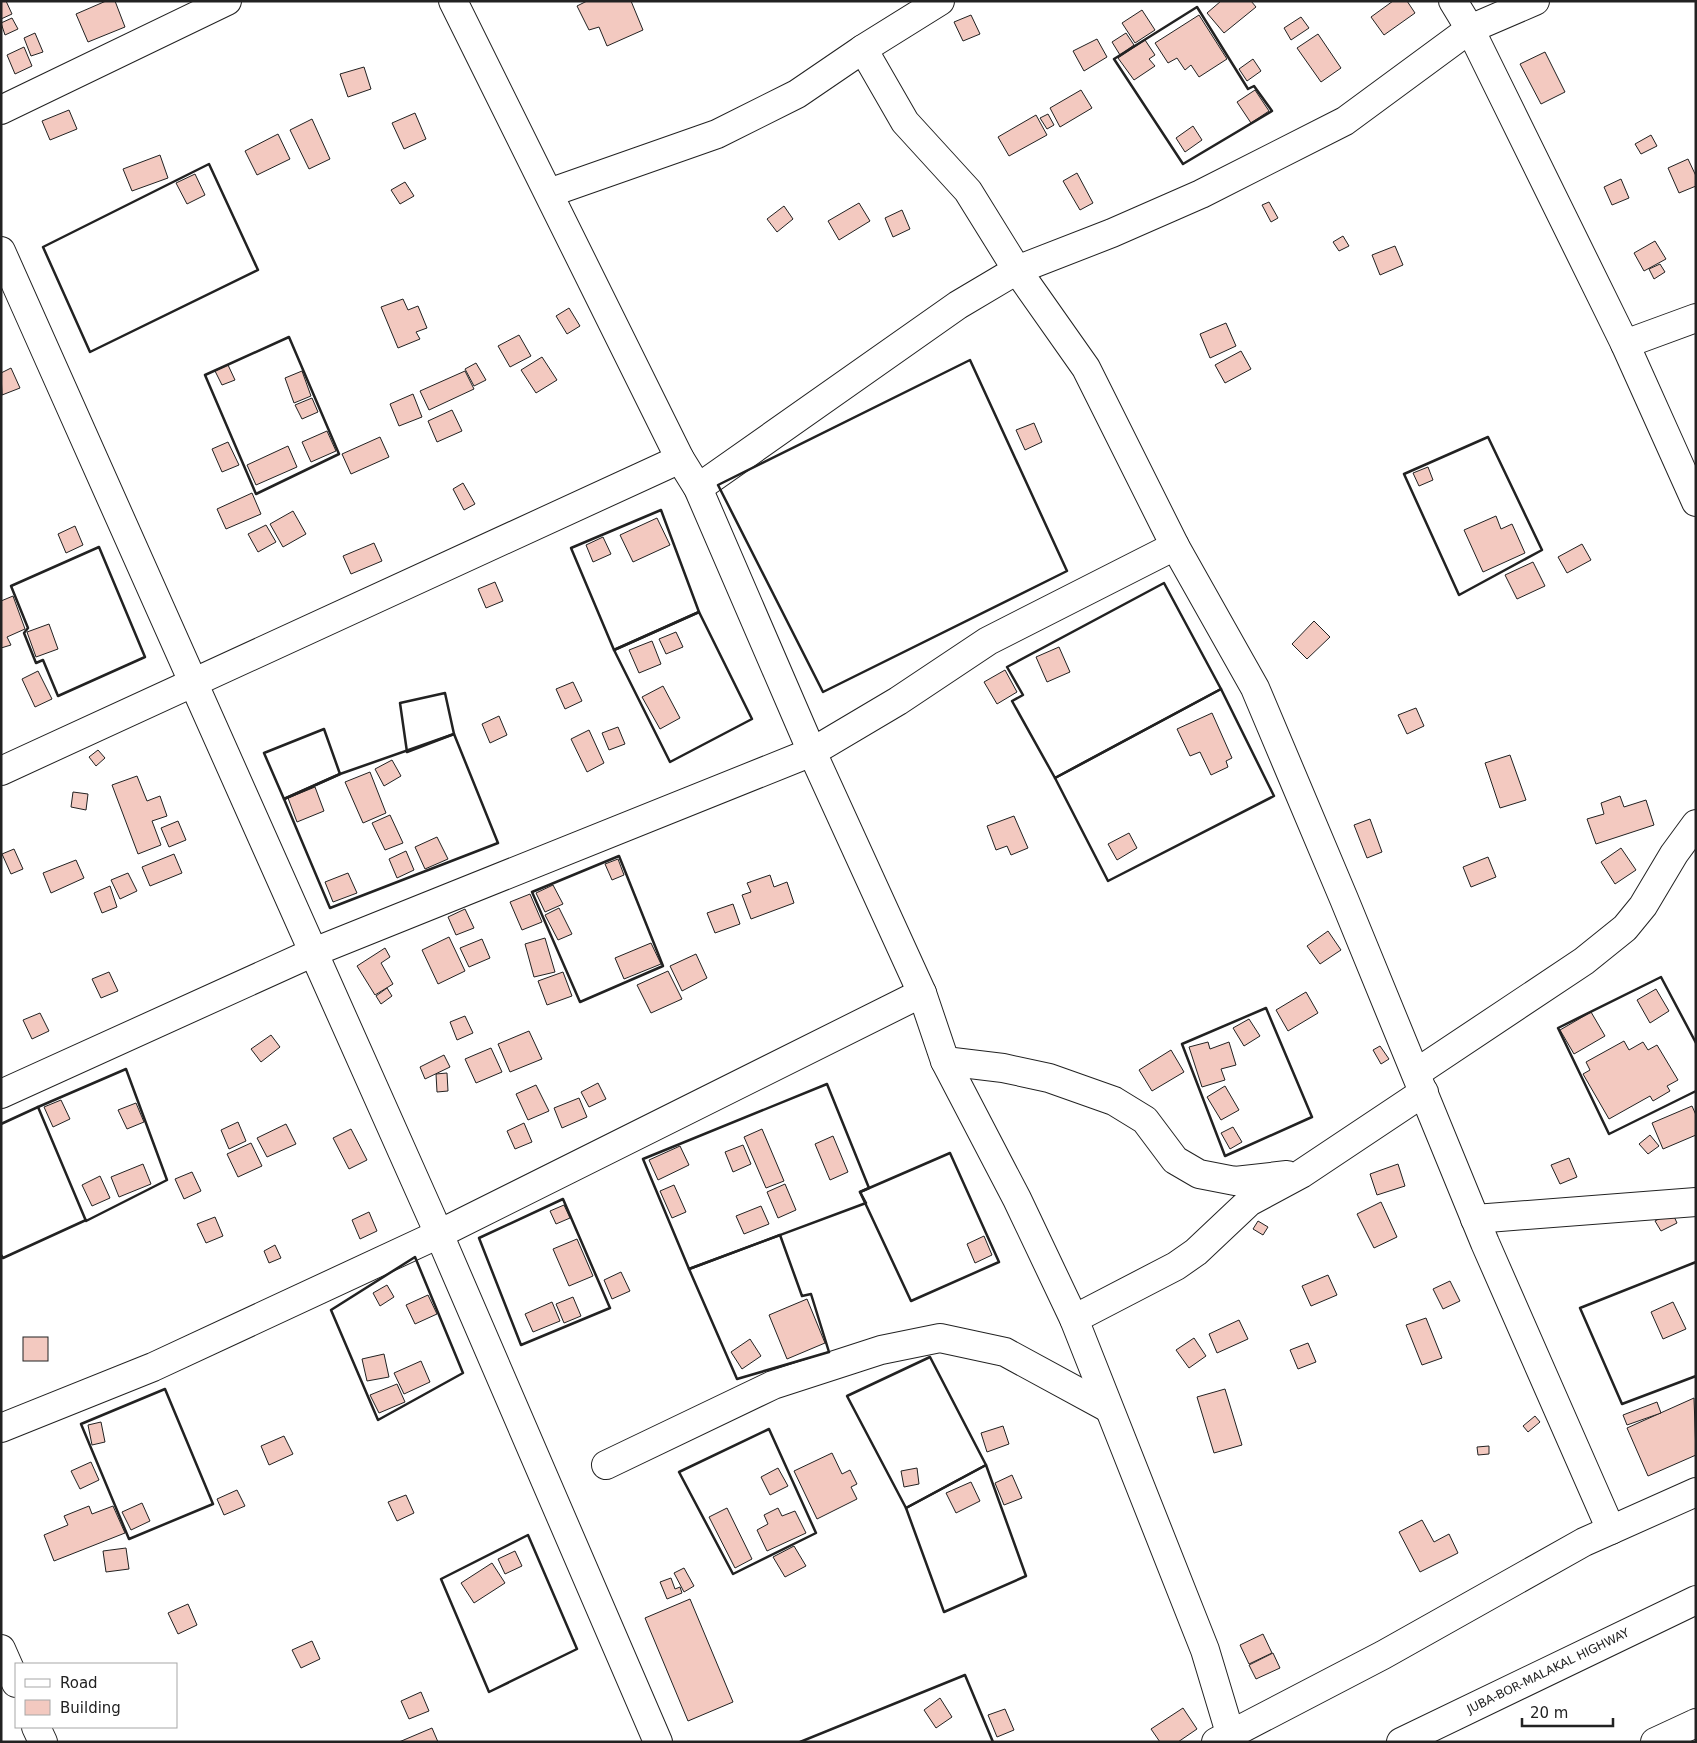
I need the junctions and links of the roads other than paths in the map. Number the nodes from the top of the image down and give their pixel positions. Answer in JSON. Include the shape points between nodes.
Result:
{"nodes":[{"id":1,"x":227,"y":1,"type":"edge"},
{"id":2,"x":453,"y":1,"type":"edge"},
{"id":3,"x":940,"y":1,"type":"edge"},
{"id":4,"x":1453,"y":1,"type":"edge"},
{"id":5,"x":1535,"y":1,"type":"edge"},
{"id":6,"x":1470,"y":29,"type":"junction"},
{"id":7,"x":863,"y":49,"type":"junction"},
{"id":8,"x":1,"y":110,"type":"edge"},
{"id":9,"x":549,"y":194,"type":"junction"},
{"id":10,"x":1,"y":251,"type":"edge"},
{"id":11,"x":1017,"y":270,"type":"junction"},
{"id":12,"x":1696,"y":318,"type":"edge"},
{"id":13,"x":1625,"y":344,"type":"junction"},
{"id":14,"x":680,"y":459,"type":"junction"},
{"id":15,"x":698,"y":488,"type":"junction"},
{"id":16,"x":1696,"y":502,"type":"edge"},
{"id":17,"x":1174,"y":546,"type":"junction"},
{"id":18,"x":192,"y":682,"type":"junction"},
{"id":19,"x":812,"y":752,"type":"junction"},
{"id":20,"x":1,"y":771,"type":"edge"},
{"id":21,"x":1696,"y":824,"type":"edge"},
{"id":22,"x":314,"y":952,"type":"junction"},
{"id":23,"x":922,"y":993,"type":"junction"},
{"id":24,"x":945,"y":1061,"type":"junction"},
{"id":25,"x":1420,"y":1082,"type":"junction"},
{"id":26,"x":1,"y":1094,"type":"edge"},
{"id":27,"x":1301,"y":1174,"type":"junction"},
{"id":28,"x":1696,"y":1202,"type":"edge"},
{"id":29,"x":1475,"y":1219,"type":"junction"},
{"id":30,"x":439,"y":1234,"type":"junction"},
{"id":31,"x":1074,"y":1319,"type":"junction"},
{"id":32,"x":1108,"y":1408,"type":"junction"},
{"id":33,"x":1,"y":1428,"type":"edge"},
{"id":34,"x":606,"y":1465,"type":"dead end"},
{"id":35,"x":1696,"y":1492,"type":"edge"},
{"id":36,"x":1612,"y":1530,"type":"junction"},
{"id":37,"x":1696,"y":1600,"type":"edge"},
{"id":38,"x":1,"y":1649,"type":"edge"},
{"id":39,"x":15,"y":1681,"type":"edge"},
{"id":40,"x":1696,"y":1723,"type":"edge"},
{"id":41,"x":36,"y":1728,"type":"edge"},
{"id":42,"x":1223,"y":1738,"type":"edge"},
{"id":43,"x":43,"y":1742,"type":"edge"},
{"id":44,"x":658,"y":1742,"type":"edge"},
{"id":45,"x":1401,"y":1742,"type":"edge"},
{"id":46,"x":1655,"y":1742,"type":"edge"}],
"edges":[{"from":1,"to":8,"type":"main road"},
{"from":2,"to":9,"type":"main road"},
{"from":3,"to":7,"type":"main road"},
{"from":4,"to":6,"type":"main road"},
{"from":5,"to":6,"type":"main road"},
{"from":6,"to":11,"type":"main road","via":[[1345,121],[1200,194]]},
{"from":6,"to":13,"type":"main road"},
{"from":7,"to":9,"type":"main road","via":[[797,94],[717,134]]},
{"from":7,"to":11,"type":"main road","via":[[905,122],[968,191]]},
{"from":9,"to":14,"type":"main road"},
{"from":10,"to":18,"type":"main road"},
{"from":11,"to":15,"type":"main road","via":[[950,310]]},
{"from":11,"to":17,"type":"main road","via":[[1086,368]]},
{"from":12,"to":13,"type":"main road"},
{"from":13,"to":16,"type":"main road"},
{"from":14,"to":15,"type":"main road"},
{"from":14,"to":18,"type":"main road"},
{"from":15,"to":19,"type":"main road"},
{"from":17,"to":19,"type":"main road","via":[[988,641],[898,701]]},
{"from":17,"to":25,"type":"main road","via":[[1255,688]]},
{"from":18,"to":20,"type":"main road"},
{"from":18,"to":22,"type":"main road"},
{"from":19,"to":22,"type":"main road"},
{"from":19,"to":23,"type":"main road"},
{"from":21,"to":25,"type":"main road","via":[[1674,854],[1644,906],[1625,928]]},
{"from":22,"to":26,"type":"main road"},
{"from":22,"to":30,"type":"main road"},
{"from":23,"to":24,"type":"main road"},
{"from":23,"to":30,"type":"main road"},
{"from":24,"to":27,"type":"main road","via":[[1003,1068],[1048,1078],[1114,1101],[1145,1120],[1176,1160],[1199,1174],[1235,1181]]},
{"from":24,"to":31,"type":"main road","via":[[1017,1199]]},
{"from":25,"to":27,"type":"main road"},
{"from":25,"to":29,"type":"main road"},
{"from":27,"to":31,"type":"main road","via":[[1249,1202],[1176,1266]]},
{"from":28,"to":29,"type":"main road"},
{"from":29,"to":36,"type":"main road"},
{"from":30,"to":33,"type":"main road","via":[[153,1368]]},
{"from":30,"to":44,"type":"main road"},
{"from":31,"to":32,"type":"main road"},
{"from":32,"to":34,"type":"main road","via":[[1005,1352],[940,1338],[881,1350],[773,1385]]},
{"from":32,"to":42,"type":"main road","via":[[1205,1650]]},
{"from":35,"to":36,"type":"main road"},
{"from":36,"to":42,"type":"main road","via":[[1584,1542],[1383,1654]]},
{"from":37,"to":45,"type":"main road","name":"JUBA-BOR-MALAKAL HIGHWAY"},
{"from":38,"to":39,"type":"main road"},
{"from":40,"to":46,"type":"main road"},
{"from":41,"to":43,"type":"main road"}]}
